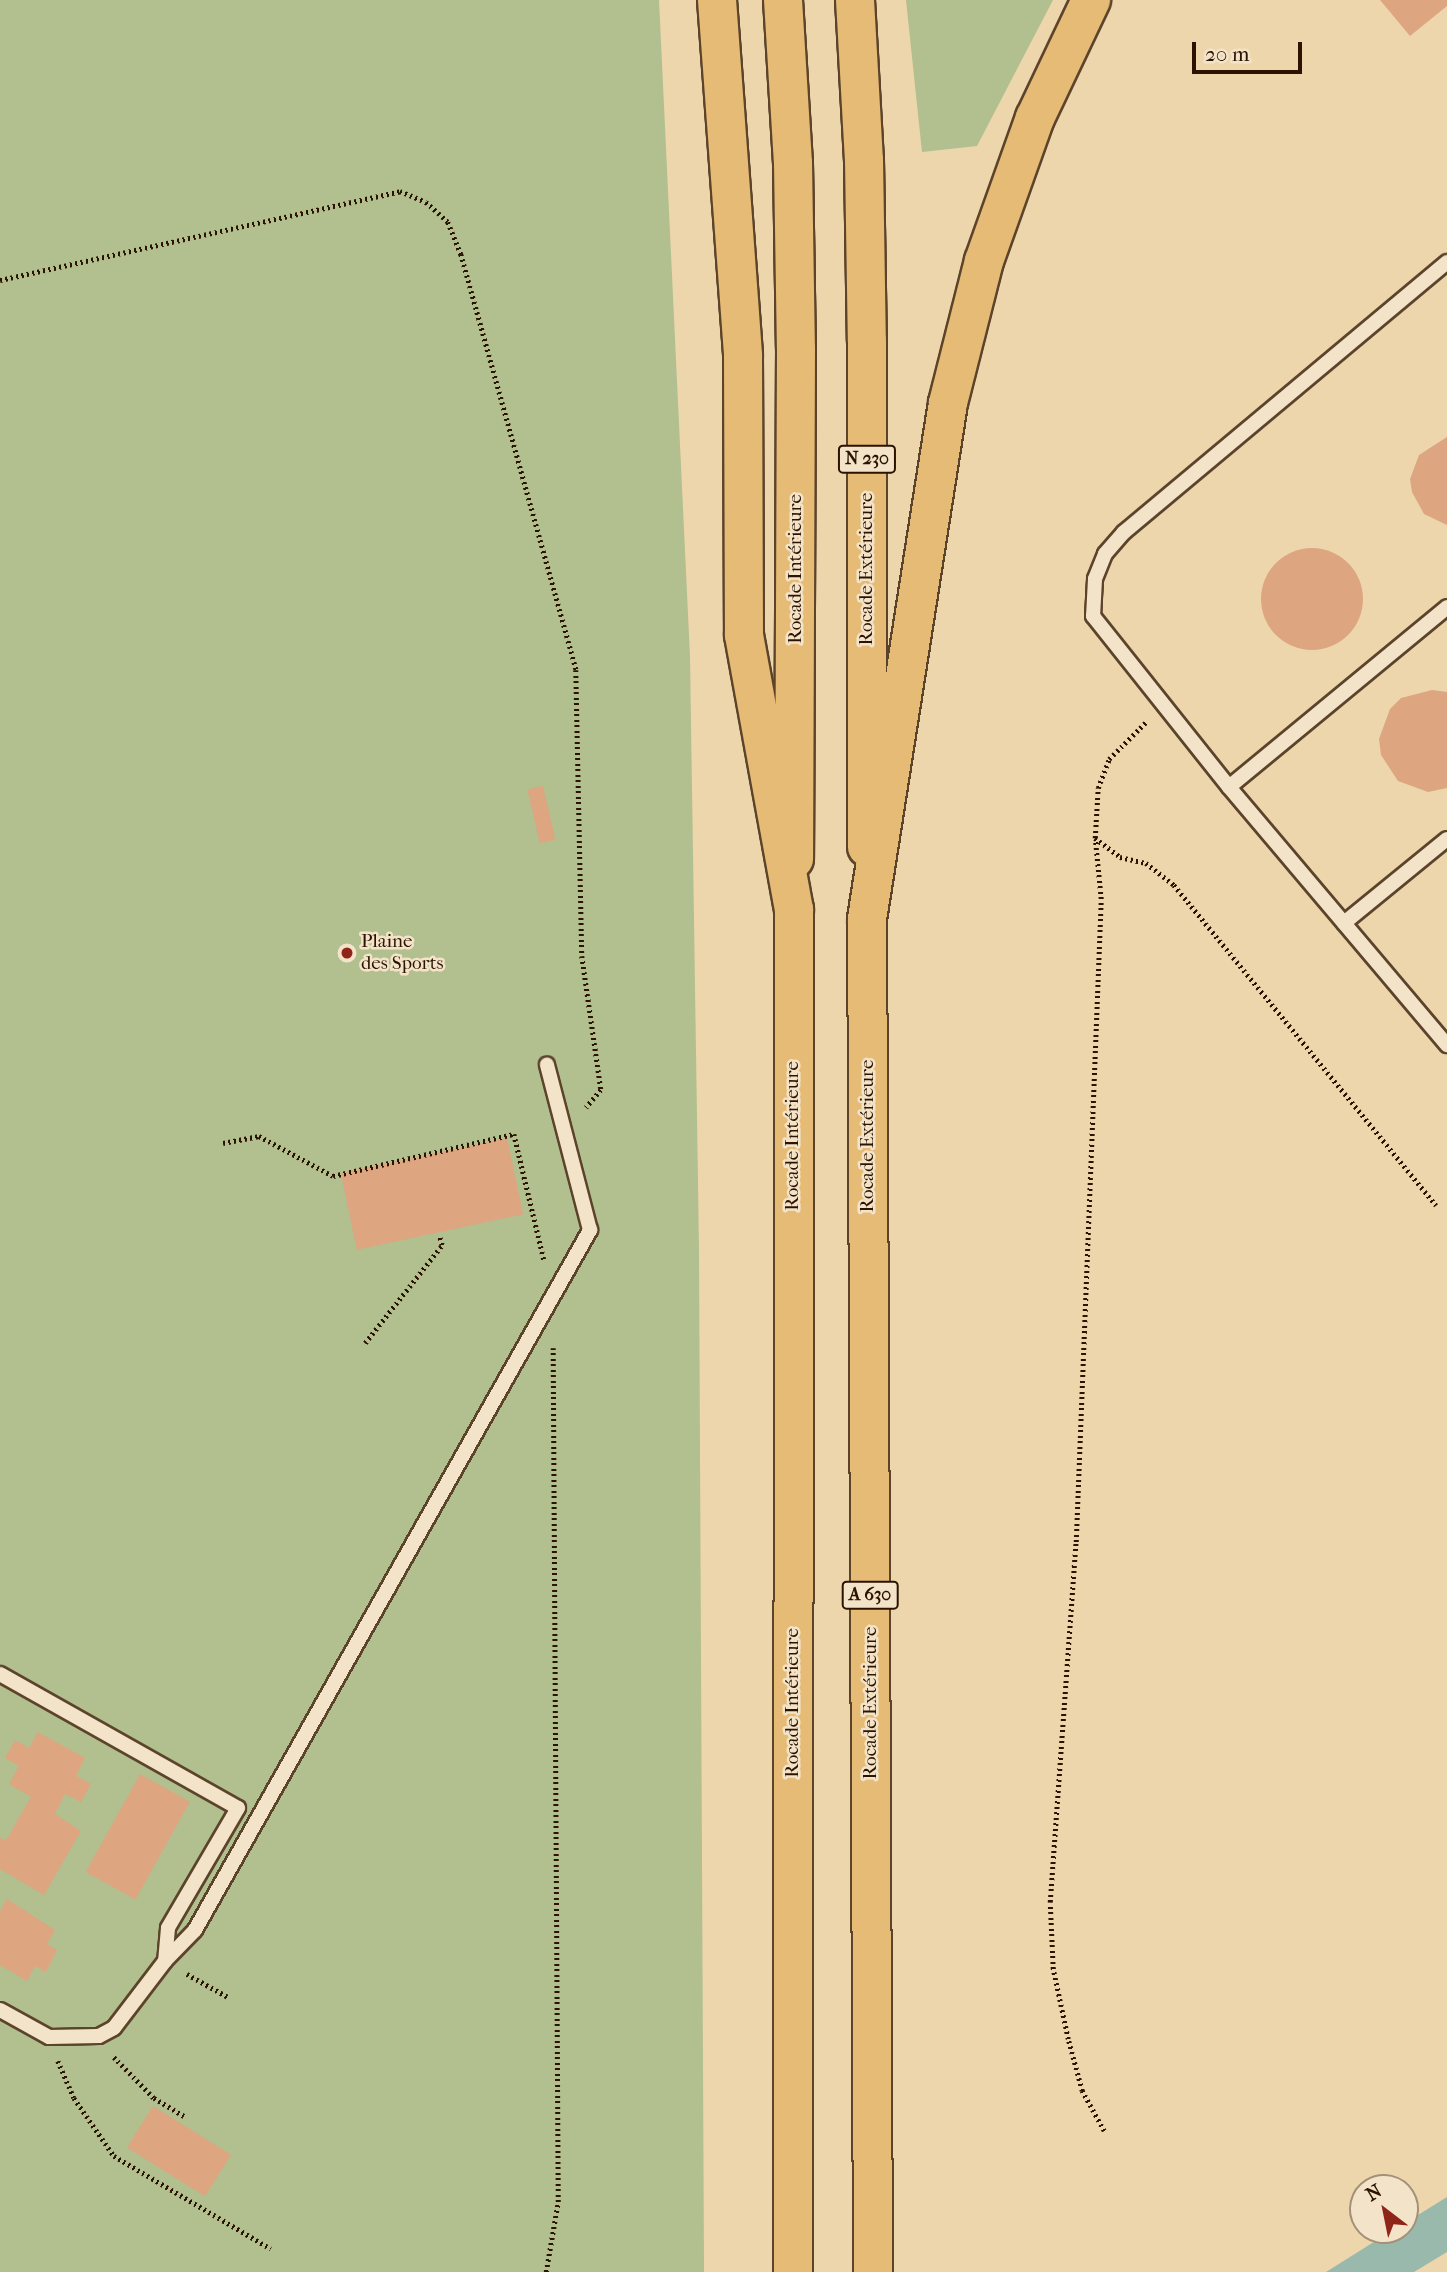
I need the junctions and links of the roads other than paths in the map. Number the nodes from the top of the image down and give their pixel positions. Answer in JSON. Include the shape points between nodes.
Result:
{"nodes":[{"id":1,"x":718,"y":0,"type":"edge"},
{"id":2,"x":783,"y":0,"type":"edge"},
{"id":3,"x":855,"y":0,"type":"edge"},
{"id":4,"x":1091,"y":0,"type":"edge"},
{"id":5,"x":1447,"y":262,"type":"edge"},
{"id":6,"x":1447,"y":607,"type":"edge"},
{"id":7,"x":1229,"y":787,"type":"junction"},
{"id":8,"x":1447,"y":839,"type":"edge"},
{"id":9,"x":794,"y":909,"type":"junction"},
{"id":10,"x":867,"y":919,"type":"junction"},
{"id":11,"x":1344,"y":923,"type":"junction"},
{"id":12,"x":1447,"y":1045,"type":"edge"},
{"id":13,"x":547,"y":1065,"type":"dead end"},
{"id":14,"x":0,"y":1674,"type":"edge"},
{"id":15,"x":165,"y":1961,"type":"junction"},
{"id":16,"x":0,"y":2010,"type":"edge"},
{"id":17,"x":793,"y":2272,"type":"edge"},
{"id":18,"x":873,"y":2272,"type":"edge"}],
"edges":[{"from":1,"to":9,"type":"highway","via":[[743,356],[744,635]]},
{"from":2,"to":9,"type":"highway","name":"Rocade Intérieure","via":[[793,163],[796,349]]},
{"from":3,"to":10,"type":"highway","name":"Rocade Extérieure","number":"N 230","via":[[866,258]]},
{"from":4,"to":10,"type":"highway","via":[[1035,118],[989,248],[948,403]]},
{"from":5,"to":7,"type":"lane","via":[[1124,531],[1105,554],[1095,579],[1093,616]]},
{"from":6,"to":7,"type":"lane"},
{"from":7,"to":11,"type":"lane"},
{"from":8,"to":11,"type":"lane"},
{"from":9,"to":17,"type":"highway","name":"Rocade Intérieure"},
{"from":10,"to":18,"type":"highway","name":"Rocade Extérieure","number":"A 630"},
{"from":11,"to":12,"type":"lane"},
{"from":13,"to":15,"type":"lane","via":[[590,1230],[195,1930]]},
{"from":14,"to":15,"type":"lane","via":[[238,1808],[168,1928]]},
{"from":15,"to":16,"type":"lane","via":[[114,2028],[100,2036],[49,2037]]}]}
